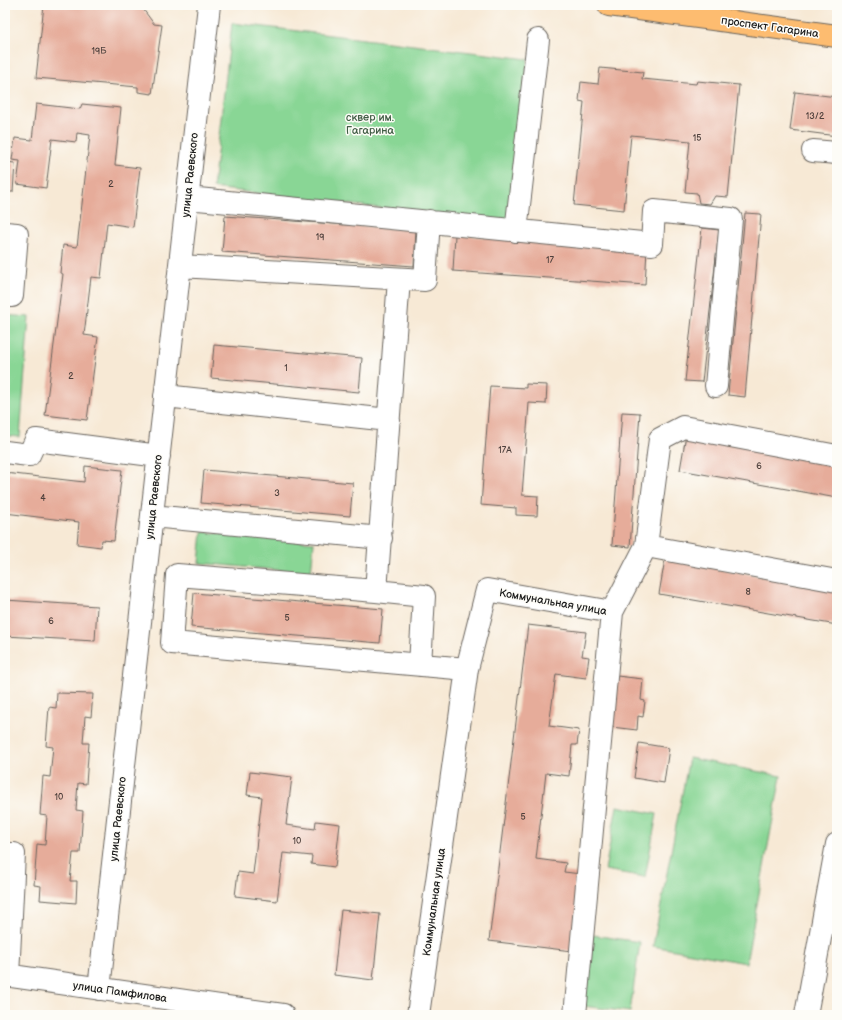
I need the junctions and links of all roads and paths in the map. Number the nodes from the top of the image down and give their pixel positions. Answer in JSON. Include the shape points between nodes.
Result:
{"nodes":[{"id":1,"x":209,"y":5,"type":"edge"},
{"id":2,"x":609,"y":5,"type":"edge"},
{"id":3,"x":837,"y":36,"type":"edge"},
{"id":4,"x":538,"y":40,"type":"dead end"},
{"id":5,"x":813,"y":151,"type":"dead end"},
{"id":6,"x":837,"y":153,"type":"edge"},
{"id":7,"x":188,"y":198,"type":"junction"},
{"id":8,"x":429,"y":221,"type":"junction"},
{"id":9,"x":516,"y":231,"type":"junction"},
{"id":10,"x":5,"y":233,"type":"edge"},
{"id":11,"x":180,"y":266,"type":"junction"},
{"id":12,"x":399,"y":279,"type":"junction"},
{"id":13,"x":5,"y":296,"type":"edge"},
{"id":14,"x":716,"y":386,"type":"dead end"},
{"id":15,"x":165,"y":396,"type":"junction"},
{"id":16,"x":389,"y":420,"type":"junction"},
{"id":17,"x":5,"y":452,"type":"edge"},
{"id":18,"x":159,"y":456,"type":"junction"},
{"id":19,"x":837,"y":456,"type":"edge"},
{"id":20,"x":152,"y":516,"type":"junction"},
{"id":21,"x":381,"y":538,"type":"junction"},
{"id":22,"x":646,"y":546,"type":"junction"},
{"id":23,"x":837,"y":581,"type":"edge"},
{"id":24,"x":376,"y":591,"type":"junction"},
{"id":25,"x":612,"y":612,"type":"junction"},
{"id":26,"x":140,"y":625,"type":"junction"},
{"id":27,"x":173,"y":628,"type":"junction"},
{"id":28,"x":420,"y":665,"type":"junction"},
{"id":29,"x":467,"y":669,"type":"junction"},
{"id":30,"x":837,"y":844,"type":"edge"},
{"id":31,"x":5,"y":854,"type":"edge"},
{"id":32,"x":831,"y":915,"type":"edge"},
{"id":33,"x":8,"y":918,"type":"edge"},
{"id":34,"x":7,"y":976,"type":"edge"},
{"id":35,"x":99,"y":989,"type":"junction"},
{"id":36,"x":283,"y":1015,"type":"edge"},
{"id":37,"x":418,"y":1015,"type":"edge"},
{"id":38,"x":575,"y":1015,"type":"edge"},
{"id":39,"x":806,"y":1015,"type":"edge"}],
"edges":[{"from":1,"to":7,"type":"street","name":"улица Раевского"},
{"from":2,"to":3,"type":"main road","name":"проспект Гагарина"},
{"from":4,"to":9,"type":"street"},
{"from":5,"to":6,"type":"street"},
{"from":7,"to":8,"type":"street"},
{"from":7,"to":11,"type":"street","name":"улица Раевского"},
{"from":8,"to":9,"type":"street"},
{"from":8,"to":12,"type":"street","via":[[425,280]]},
{"from":9,"to":14,"type":"street","via":[[652,244],[654,211],[731,219]]},
{"from":10,"to":13,"type":"street","via":[[17,234],[12,296]]},
{"from":11,"to":12,"type":"street"},
{"from":11,"to":15,"type":"street","name":"улица Раевского"},
{"from":12,"to":16,"type":"street"},
{"from":15,"to":16,"type":"street"},
{"from":15,"to":18,"type":"street","name":"улица Раевского"},
{"from":16,"to":21,"type":"street"},
{"from":17,"to":18,"type":"street","via":[[29,455],[36,440]]},
{"from":18,"to":20,"type":"street","name":"улица Раевского"},
{"from":19,"to":22,"type":"street","name":"Коммунальная улица","via":[[683,427],[660,439]]},
{"from":20,"to":21,"type":"street"},
{"from":20,"to":26,"type":"street","name":"улица Раевского"},
{"from":21,"to":24,"type":"street"},
{"from":22,"to":23,"type":"street"},
{"from":22,"to":25,"type":"street","name":"Коммунальная улица"},
{"from":24,"to":27,"type":"street","via":[[177,575]]},
{"from":24,"to":28,"type":"street","via":[[424,596]]},
{"from":25,"to":29,"type":"street","name":"Коммунальная улица","via":[[487,590]]},
{"from":25,"to":38,"type":"street"},
{"from":26,"to":27,"type":"street"},
{"from":26,"to":35,"type":"street","name":"улица Раевского"},
{"from":27,"to":28,"type":"street","via":[[172,643]]},
{"from":28,"to":29,"type":"street"},
{"from":29,"to":37,"type":"street","name":"Коммунальная улица"},
{"from":30,"to":32,"type":"street"},
{"from":31,"to":33,"type":"street","via":[[14,854]]},
{"from":32,"to":39,"type":"street"},
{"from":33,"to":34,"type":"street"},
{"from":34,"to":35,"type":"street","name":"улица Памфилова"},
{"from":35,"to":36,"type":"street","name":"улица Памфилова"}]}
